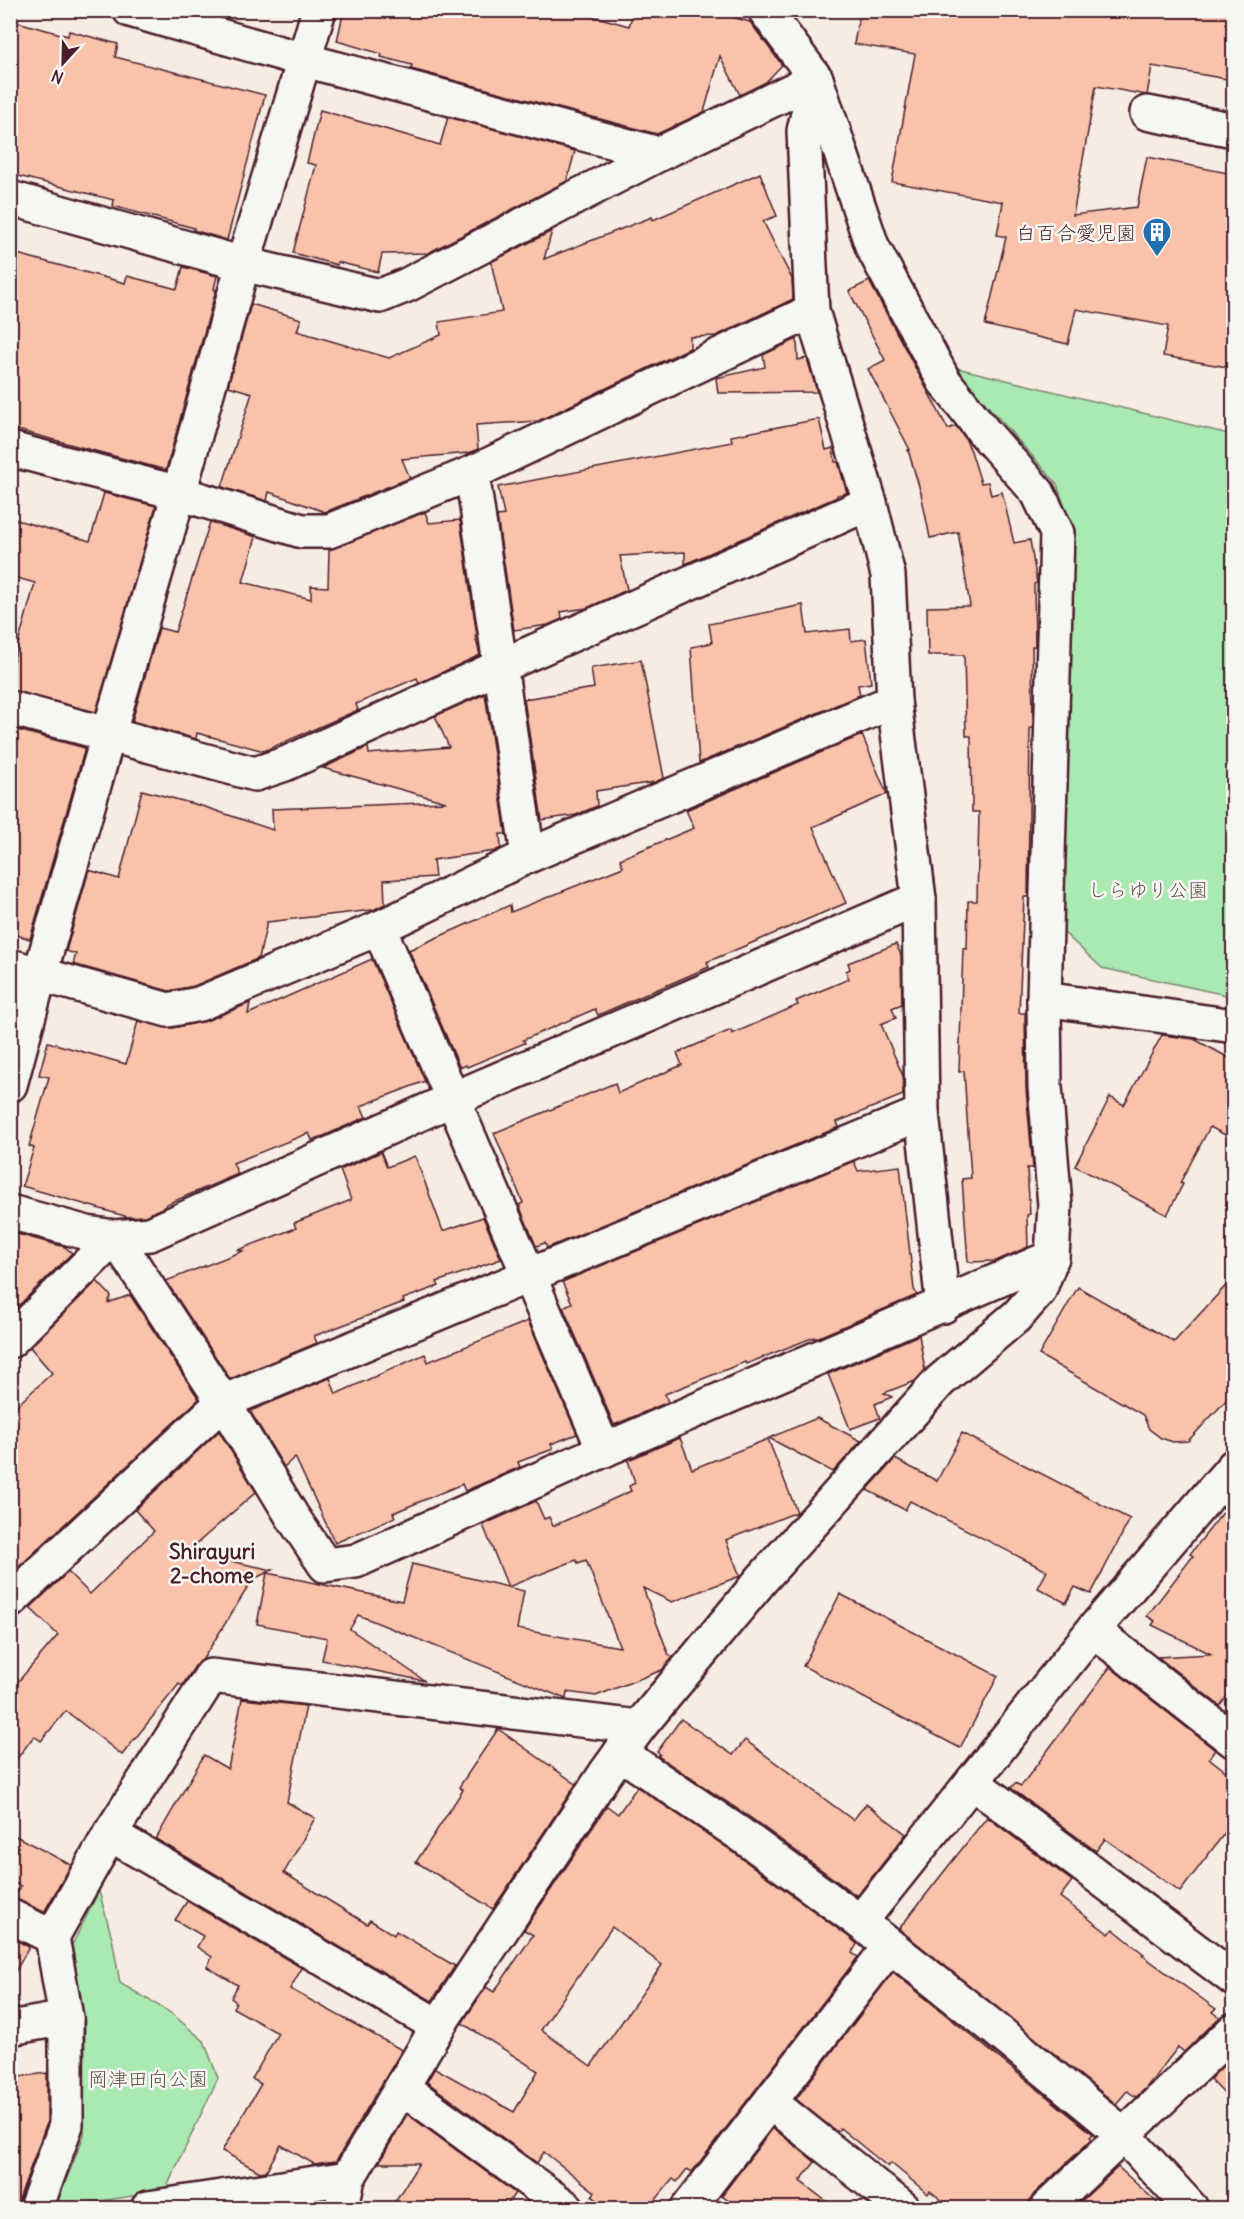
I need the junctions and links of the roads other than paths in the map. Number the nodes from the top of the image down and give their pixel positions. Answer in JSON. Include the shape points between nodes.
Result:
{"nodes":[{"id":1,"x":130,"y":10,"type":"edge"},
{"id":2,"x":319,"y":10,"type":"edge"},
{"id":3,"x":765,"y":10,"type":"edge"},
{"id":4,"x":304,"y":60,"type":"junction"},
{"id":5,"x":816,"y":79,"type":"junction"},
{"id":6,"x":1147,"y":112,"type":"dead end"},
{"id":7,"x":1233,"y":130,"type":"edge"},
{"id":8,"x":659,"y":153,"type":"junction"},
{"id":9,"x":10,"y":198,"type":"edge"},
{"id":10,"x":243,"y":264,"type":"junction"},
{"id":11,"x":812,"y":311,"type":"junction"},
{"id":12,"x":10,"y":449,"type":"edge"},
{"id":13,"x":472,"y":473,"type":"junction"},
{"id":14,"x":179,"y":494,"type":"junction"},
{"id":15,"x":870,"y":503,"type":"junction"},
{"id":16,"x":501,"y":666,"type":"junction"},
{"id":17,"x":894,"y":701,"type":"junction"},
{"id":18,"x":10,"y":708,"type":"edge"},
{"id":19,"x":108,"y":736,"type":"junction"},
{"id":20,"x":528,"y":856,"type":"junction"},
{"id":21,"x":919,"y":899,"type":"junction"},
{"id":22,"x":379,"y":928,"type":"junction"},
{"id":23,"x":25,"y":970,"type":"edge"},
{"id":24,"x":1044,"y":999,"type":"junction"},
{"id":25,"x":1233,"y":1026,"type":"edge"},
{"id":26,"x":10,"y":1085,"type":"edge"},
{"id":27,"x":453,"y":1099,"type":"junction"},
{"id":28,"x":922,"y":1113,"type":"junction"},
{"id":29,"x":10,"y":1212,"type":"edge"},
{"id":30,"x":115,"y":1237,"type":"junction"},
{"id":31,"x":1052,"y":1257,"type":"junction"},
{"id":32,"x":529,"y":1275,"type":"junction"},
{"id":33,"x":943,"y":1306,"type":"junction"},
{"id":34,"x":10,"y":1341,"type":"edge"},
{"id":35,"x":223,"y":1402,"type":"junction"},
{"id":36,"x":604,"y":1450,"type":"junction"},
{"id":37,"x":1233,"y":1466,"type":"edge"},
{"id":38,"x":10,"y":1601,"type":"edge"},
{"id":39,"x":1093,"y":1630,"type":"junction"},
{"id":40,"x":639,"y":1727,"type":"junction"},
{"id":41,"x":1233,"y":1741,"type":"edge"},
{"id":42,"x":620,"y":1753,"type":"junction"},
{"id":43,"x":972,"y":1782,"type":"junction"},
{"id":44,"x":110,"y":1833,"type":"junction"},
{"id":45,"x":10,"y":1916,"type":"edge"},
{"id":46,"x":860,"y":1922,"type":"junction"},
{"id":47,"x":52,"y":1937,"type":"junction"},
{"id":48,"x":890,"y":1946,"type":"junction"},
{"id":49,"x":1233,"y":1978,"type":"edge"},
{"id":50,"x":66,"y":2018,"type":"junction"},
{"id":51,"x":438,"y":2026,"type":"junction"},
{"id":52,"x":10,"y":2028,"type":"edge"},
{"id":53,"x":1233,"y":2030,"type":"edge"},
{"id":54,"x":403,"y":2088,"type":"junction"},
{"id":55,"x":770,"y":2102,"type":"junction"},
{"id":56,"x":1123,"y":2134,"type":"junction"},
{"id":57,"x":345,"y":2193,"type":"edge"},
{"id":58,"x":36,"y":2208,"type":"edge"},
{"id":59,"x":150,"y":2208,"type":"edge"},
{"id":60,"x":567,"y":2208,"type":"edge"},
{"id":61,"x":688,"y":2208,"type":"edge"},
{"id":62,"x":903,"y":2208,"type":"edge"},
{"id":63,"x":1047,"y":2208,"type":"edge"},
{"id":64,"x":1191,"y":2208,"type":"edge"}],
"edges":[{"from":1,"to":4,"type":"street"},
{"from":2,"to":4,"type":"street"},
{"from":3,"to":5,"type":"street"},
{"from":4,"to":8,"type":"street"},
{"from":4,"to":10,"type":"street"},
{"from":5,"to":8,"type":"street"},
{"from":5,"to":11,"type":"street","via":[[804,130]]},
{"from":5,"to":24,"type":"street","via":[[872,246],[944,381],[1038,493],[1057,532]]},
{"from":6,"to":7,"type":"street"},
{"from":8,"to":10,"type":"street","via":[[380,296]]},
{"from":9,"to":10,"type":"street"},
{"from":10,"to":14,"type":"street"},
{"from":11,"to":13,"type":"street"},
{"from":11,"to":15,"type":"street"},
{"from":12,"to":14,"type":"street"},
{"from":13,"to":14,"type":"street","via":[[329,531],[302,531]]},
{"from":13,"to":16,"type":"street"},
{"from":14,"to":19,"type":"street"},
{"from":15,"to":16,"type":"street"},
{"from":15,"to":17,"type":"street","via":[[888,575]]},
{"from":16,"to":19,"type":"street","via":[[255,774]]},
{"from":16,"to":20,"type":"street"},
{"from":17,"to":20,"type":"street"},
{"from":17,"to":21,"type":"street"},
{"from":18,"to":19,"type":"street"},
{"from":19,"to":23,"type":"street"},
{"from":20,"to":22,"type":"street"},
{"from":21,"to":27,"type":"street"},
{"from":21,"to":28,"type":"street"},
{"from":22,"to":23,"type":"street","via":[[200,1005],[168,1010]]},
{"from":22,"to":27,"type":"street"},
{"from":23,"to":26,"type":"street"},
{"from":24,"to":25,"type":"street"},
{"from":24,"to":31,"type":"street","via":[[1045,1087],[1055,1205]]},
{"from":27,"to":30,"type":"street","via":[[150,1234]]},
{"from":27,"to":32,"type":"street"},
{"from":28,"to":32,"type":"street"},
{"from":28,"to":33,"type":"street"},
{"from":29,"to":30,"type":"street"},
{"from":30,"to":34,"type":"street"},
{"from":30,"to":35,"type":"street"},
{"from":31,"to":33,"type":"street"},
{"from":31,"to":40,"type":"street","via":[[1039,1291],[1018,1315],[940,1381],[762,1579]]},
{"from":32,"to":35,"type":"street"},
{"from":32,"to":36,"type":"street"},
{"from":33,"to":36,"type":"street"},
{"from":35,"to":36,"type":"street","via":[[326,1565],[356,1561]]},
{"from":35,"to":38,"type":"street"},
{"from":37,"to":39,"type":"street"},
{"from":39,"to":41,"type":"street"},
{"from":39,"to":43,"type":"street"},
{"from":40,"to":42,"type":"street"},
{"from":40,"to":44,"type":"street","via":[[211,1676]]},
{"from":42,"to":46,"type":"street"},
{"from":42,"to":51,"type":"street"},
{"from":43,"to":46,"type":"street"},
{"from":43,"to":49,"type":"street"},
{"from":44,"to":47,"type":"street"},
{"from":44,"to":51,"type":"street"},
{"from":45,"to":47,"type":"street"},
{"from":46,"to":48,"type":"street"},
{"from":47,"to":50,"type":"street"},
{"from":48,"to":55,"type":"street"},
{"from":48,"to":56,"type":"street"},
{"from":50,"to":52,"type":"street"},
{"from":50,"to":58,"type":"street","via":[[66,2125]]},
{"from":51,"to":54,"type":"street"},
{"from":53,"to":56,"type":"street"},
{"from":54,"to":57,"type":"street"},
{"from":54,"to":60,"type":"street"},
{"from":55,"to":61,"type":"street"},
{"from":55,"to":62,"type":"street"},
{"from":56,"to":63,"type":"street"},
{"from":56,"to":64,"type":"street"},
{"from":57,"to":59,"type":"street"}]}
